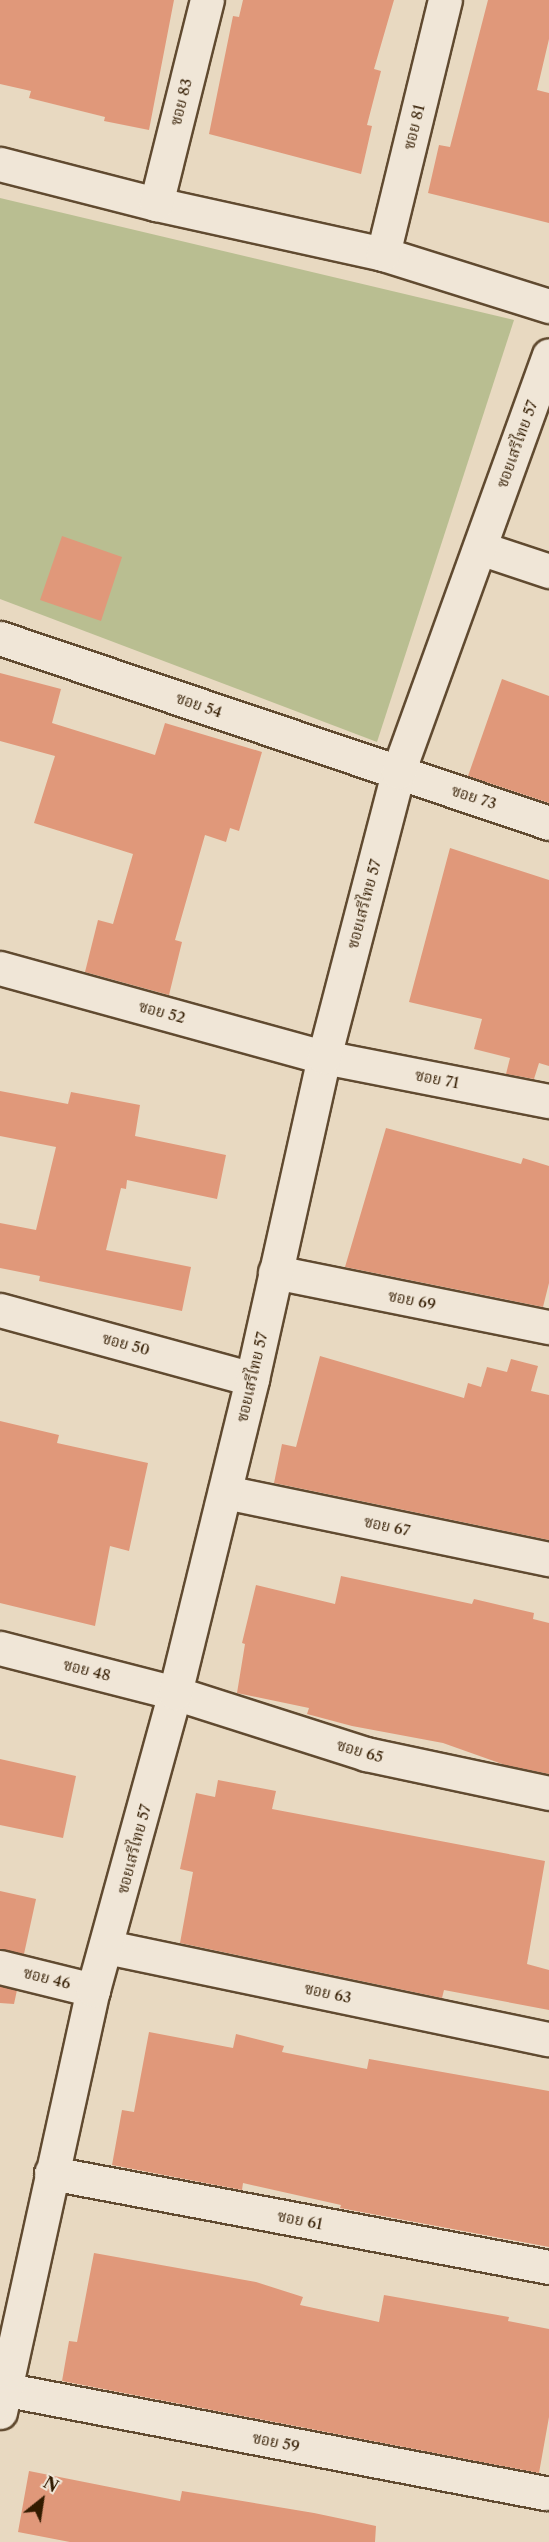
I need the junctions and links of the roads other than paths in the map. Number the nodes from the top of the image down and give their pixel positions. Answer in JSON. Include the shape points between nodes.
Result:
{"nodes":[{"id":1,"x":207,"y":0,"type":"edge"},
{"id":2,"x":445,"y":0,"type":"edge"},
{"id":3,"x":0,"y":164,"type":"edge"},
{"id":4,"x":156,"y":204,"type":"junction"},
{"id":5,"x":383,"y":254,"type":"junction"},
{"id":6,"x":549,"y":306,"type":"edge"},
{"id":7,"x":549,"y":356,"type":"edge"},
{"id":8,"x":480,"y":548,"type":"junction"},
{"id":9,"x":549,"y":572,"type":"edge"},
{"id":10,"x":0,"y":638,"type":"edge"},
{"id":11,"x":398,"y":772,"type":"junction"},
{"id":12,"x":549,"y":823,"type":"edge"},
{"id":13,"x":0,"y":968,"type":"edge"},
{"id":14,"x":324,"y":1057,"type":"junction"},
{"id":15,"x":549,"y":1101,"type":"edge"},
{"id":16,"x":275,"y":1272,"type":"junction"},
{"id":17,"x":0,"y":1310,"type":"edge"},
{"id":18,"x":549,"y":1327,"type":"edge"},
{"id":19,"x":252,"y":1378,"type":"junction"},
{"id":20,"x":225,"y":1492,"type":"junction"},
{"id":21,"x":549,"y":1559,"type":"edge"},
{"id":22,"x":0,"y":1648,"type":"edge"},
{"id":23,"x":175,"y":1693,"type":"junction"},
{"id":24,"x":549,"y":1794,"type":"edge"},
{"id":25,"x":107,"y":1947,"type":"junction"},
{"id":26,"x":0,"y":1967,"type":"edge"},
{"id":27,"x":93,"y":1990,"type":"junction"},
{"id":28,"x":549,"y":2039,"type":"edge"},
{"id":29,"x":51,"y":2173,"type":"junction"},
{"id":30,"x":549,"y":2266,"type":"edge"},
{"id":31,"x":11,"y":2320,"type":"edge"},
{"id":32,"x":4,"y":2401,"type":"edge"},
{"id":33,"x":545,"y":2493,"type":"dead end"}],
"edges":[{"from":1,"to":4,"type":"street","name":"ซอย 83"},
{"from":2,"to":5,"type":"street","name":"ซอย 81"},
{"from":3,"to":4,"type":"street"},
{"from":4,"to":5,"type":"street"},
{"from":5,"to":6,"type":"street"},
{"from":7,"to":8,"type":"street","name":"ซอยเสรีไทย 57"},
{"from":8,"to":9,"type":"street"},
{"from":8,"to":11,"type":"street","name":"ซอยเสรีไทย 57"},
{"from":10,"to":11,"type":"street","name":"ซอย 54"},
{"from":11,"to":12,"type":"street","name":"ซอย 73"},
{"from":11,"to":14,"type":"street","name":"ซอยเสรีไทย 57"},
{"from":13,"to":14,"type":"street","name":"ซอย 52"},
{"from":14,"to":15,"type":"street","name":"ซอย 71"},
{"from":14,"to":16,"type":"street","name":"ซอยเสรีไทย 57"},
{"from":16,"to":18,"type":"street","name":"ซอย 69"},
{"from":16,"to":19,"type":"street","name":"ซอยเสรีไทย 57"},
{"from":17,"to":19,"type":"street","name":"ซอย 50"},
{"from":19,"to":20,"type":"street","name":"ซอยเสรีไทย 57"},
{"from":20,"to":21,"type":"street","name":"ซอย 67"},
{"from":20,"to":23,"type":"street","name":"ซอยเสรีไทย 57"},
{"from":22,"to":23,"type":"street","name":"ซอย 48"},
{"from":23,"to":24,"type":"street","name":"ซอย 65","via":[[366,1754]]},
{"from":23,"to":25,"type":"street","name":"ซอยเสรีไทย 57"},
{"from":25,"to":27,"type":"street","name":"ซอยเสรีไทย 57"},
{"from":25,"to":28,"type":"street","name":"ซอย 63"},
{"from":26,"to":27,"type":"street","name":"ซอย 46"},
{"from":27,"to":29,"type":"street","name":"ซอยเสรีไทย 57"},
{"from":29,"to":30,"type":"street","name":"ซอย 61"},
{"from":29,"to":31,"type":"street","name":"ซอยเสรีไทย 57"},
{"from":31,"to":32,"type":"street","name":"ซอยเสรีไทย 57"},
{"from":32,"to":33,"type":"street","name":"ซอย 59"}]}
